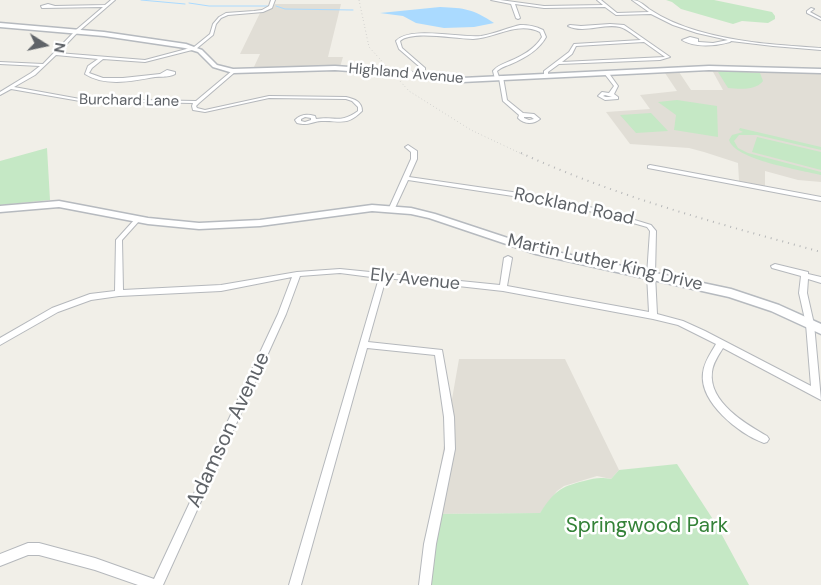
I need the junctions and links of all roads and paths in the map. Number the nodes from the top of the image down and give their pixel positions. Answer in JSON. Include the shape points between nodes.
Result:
{"nodes":[{"id":1,"x":113,"y":0,"type":"edge"},
{"id":2,"x":273,"y":0,"type":"edge"},
{"id":3,"x":493,"y":0,"type":"edge"},
{"id":4,"x":598,"y":0,"type":"edge"},
{"id":5,"x":634,"y":0,"type":"edge"},
{"id":6,"x":513,"y":3,"type":"junction"},
{"id":7,"x":106,"y":6,"type":"junction"},
{"id":8,"x":604,"y":6,"type":"junction"},
{"id":9,"x":56,"y":7,"type":"dead end"},
{"id":10,"x":812,"y":9,"type":"dead end"},
{"id":11,"x":650,"y":13,"type":"junction"},
{"id":12,"x":518,"y":18,"type":"dead end"},
{"id":13,"x":821,"y":19,"type":"edge"},
{"id":14,"x":0,"y":25,"type":"edge"},
{"id":15,"x":579,"y":27,"type":"dead end"},
{"id":16,"x":77,"y":31,"type":"junction"},
{"id":17,"x":730,"y":40,"type":"junction"},
{"id":18,"x":645,"y":41,"type":"junction"},
{"id":19,"x":696,"y":42,"type":"dead end"},
{"id":20,"x":195,"y":48,"type":"junction"},
{"id":21,"x":821,"y":49,"type":"edge"},
{"id":22,"x":54,"y":54,"type":"junction"},
{"id":23,"x":102,"y":58,"type":"junction"},
{"id":24,"x":558,"y":63,"type":"junction"},
{"id":25,"x":0,"y":64,"type":"edge"},
{"id":26,"x":44,"y":65,"type":"junction"},
{"id":27,"x":233,"y":71,"type":"junction"},
{"id":28,"x":821,"y":71,"type":"edge"},
{"id":29,"x":606,"y":73,"type":"junction"},
{"id":30,"x":161,"y":75,"type":"dead end"},
{"id":31,"x":423,"y":76,"type":"junction"},
{"id":32,"x":546,"y":76,"type":"junction"},
{"id":33,"x":499,"y":78,"type":"junction"},
{"id":34,"x":11,"y":88,"type":"junction"},
{"id":35,"x":0,"y":94,"type":"edge"},
{"id":36,"x":611,"y":94,"type":"dead end"},
{"id":37,"x":197,"y":102,"type":"junction"},
{"id":38,"x":522,"y":116,"type":"dead end"},
{"id":39,"x":314,"y":121,"type":"dead end"},
{"id":40,"x":408,"y":147,"type":"dead end"},
{"id":41,"x":650,"y":167,"type":"dead end"},
{"id":42,"x":407,"y":178,"type":"junction"},
{"id":43,"x":821,"y":199,"type":"edge"},
{"id":44,"x":392,"y":208,"type":"junction"},
{"id":45,"x":0,"y":209,"type":"edge"},
{"id":46,"x":137,"y":220,"type":"junction"},
{"id":47,"x":508,"y":258,"type":"dead end"},
{"id":48,"x":775,"y":266,"type":"dead end"},
{"id":49,"x":297,"y":274,"type":"junction"},
{"id":50,"x":805,"y":274,"type":"junction"},
{"id":51,"x":651,"y":275,"type":"junction"},
{"id":52,"x":384,"y":277,"type":"junction"},
{"id":53,"x":821,"y":280,"type":"edge"},
{"id":54,"x":503,"y":288,"type":"junction"},
{"id":55,"x":119,"y":293,"type":"junction"},
{"id":56,"x":653,"y":316,"type":"junction"},
{"id":57,"x":810,"y":324,"type":"junction"},
{"id":58,"x":821,"y":329,"type":"edge"},
{"id":59,"x":0,"y":342,"type":"edge"},
{"id":60,"x":720,"y":344,"type":"junction"},
{"id":61,"x":364,"y":345,"type":"junction"},
{"id":62,"x":819,"y":394,"type":"edge"},
{"id":63,"x":764,"y":439,"type":"dead end"},
{"id":64,"x":0,"y":560,"type":"edge"},
{"id":65,"x":156,"y":585,"type":"edge"},
{"id":66,"x":295,"y":585,"type":"edge"},
{"id":67,"x":424,"y":585,"type":"edge"}],
"edges":[{"from":1,"to":7,"type":"street"},
{"from":2,"to":20,"type":"street","via":[[271,7],[262,11],[233,12],[219,17],[213,23],[212,34]]},
{"from":3,"to":6,"type":"street"},
{"from":4,"to":8,"type":"street"},
{"from":5,"to":11,"type":"street"},
{"from":6,"to":8,"type":"street","via":[[544,7]]},
{"from":6,"to":12,"type":"street"},
{"from":7,"to":9,"type":"street"},
{"from":7,"to":16,"type":"street"},
{"from":8,"to":11,"type":"street","via":[[616,14]]},
{"from":10,"to":13,"type":"street","via":[[808,12]]},
{"from":11,"to":17,"type":"street"},
{"from":14,"to":16,"type":"street"},
{"from":15,"to":18,"type":"street","via":[[620,26]]},
{"from":16,"to":20,"type":"street"},
{"from":16,"to":22,"type":"street"},
{"from":17,"to":19,"type":"street","via":[[723,43]]},
{"from":17,"to":21,"type":"street"},
{"from":18,"to":24,"type":"street","via":[[578,44]]},
{"from":18,"to":24,"type":"street","via":[[668,57]]},
{"from":20,"to":23,"type":"street","via":[[145,61]]},
{"from":20,"to":27,"type":"street","name":"Highland Avenue","via":[[213,65]]},
{"from":22,"to":23,"type":"street"},
{"from":22,"to":26,"type":"street"},
{"from":23,"to":30,"type":"street","via":[[90,67],[87,74],[110,79]]},
{"from":24,"to":32,"type":"street","via":[[546,72]]},
{"from":25,"to":26,"type":"street"},
{"from":26,"to":34,"type":"street"},
{"from":27,"to":31,"type":"street","name":"Highland Avenue","bridge":true,"via":[[335,68]]},
{"from":27,"to":37,"type":"street"},
{"from":28,"to":29,"type":"street","name":"Highland Avenue","via":[[718,68]]},
{"from":29,"to":32,"type":"street","name":"Highland Avenue"},
{"from":29,"to":36,"type":"street","via":[[616,86]]},
{"from":31,"to":33,"type":"street","name":"Highland Avenue","via":[[462,80]]},
{"from":31,"to":33,"type":"street","via":[[424,69],[400,48],[400,39],[411,36],[477,37],[521,26],[542,31],[544,38],[540,44],[514,61],[497,67],[495,71]]},
{"from":32,"to":33,"type":"street","name":"Highland Avenue"},
{"from":33,"to":38,"type":"street","via":[[505,100]]},
{"from":34,"to":35,"type":"street"},
{"from":34,"to":37,"type":"street","name":"Burchard Lane","via":[[80,100]]},
{"from":37,"to":39,"type":"street","name":"Burchard Lane","via":[[195,109],[205,111],[269,97],[346,98],[354,100],[360,107],[360,112],[349,119]]},
{"from":40,"to":42,"type":"street","via":[[414,151],[414,159]]},
{"from":41,"to":43,"type":"street"},
{"from":42,"to":44,"type":"street"},
{"from":42,"to":51,"type":"street","name":"Rockland Road","via":[[526,196],[643,222],[653,231]]},
{"from":44,"to":46,"type":"street","name":"Martin Luther King Drive","via":[[225,226],[188,226]]},
{"from":44,"to":51,"type":"street","name":"Martin Luther King Drive","via":[[432,216],[536,251]]},
{"from":45,"to":46,"type":"street","name":"Martin Luther King Drive","via":[[59,204]]},
{"from":46,"to":55,"type":"street","via":[[119,240]]},
{"from":47,"to":54,"type":"street"},
{"from":48,"to":50,"type":"street"},
{"from":49,"to":52,"type":"street","name":"Ely Avenue","via":[[340,272]]},
{"from":49,"to":55,"type":"street","name":"Ely Avenue","via":[[222,288]]},
{"from":49,"to":65,"type":"street","name":"Adamson Avenue","via":[[282,314]]},
{"from":50,"to":53,"type":"street"},
{"from":50,"to":57,"type":"street","via":[[803,293]]},
{"from":51,"to":56,"type":"street","name":"Rockland Road"},
{"from":51,"to":57,"type":"street","name":"Martin Luther King Drive","via":[[731,293]]},
{"from":52,"to":54,"type":"street","name":"Ely Avenue"},
{"from":52,"to":61,"type":"street"},
{"from":54,"to":56,"type":"street","name":"Ely Avenue"},
{"from":55,"to":59,"type":"street","name":"Ely Avenue","via":[[74,302],[39,318]]},
{"from":56,"to":60,"type":"street","name":"Ely Avenue","via":[[680,323]]},
{"from":57,"to":58,"type":"street","name":"Martin Luther King Drive"},
{"from":57,"to":62,"type":"street"},
{"from":60,"to":62,"type":"street","name":"Ely Avenue"},
{"from":60,"to":63,"type":"street","via":[[710,362],[709,386],[717,402],[745,429]]},
{"from":61,"to":66,"type":"street"},
{"from":61,"to":67,"type":"street","via":[[439,352],[449,417],[450,449]]},
{"from":64,"to":65,"type":"street","via":[[39,548]]}]}
